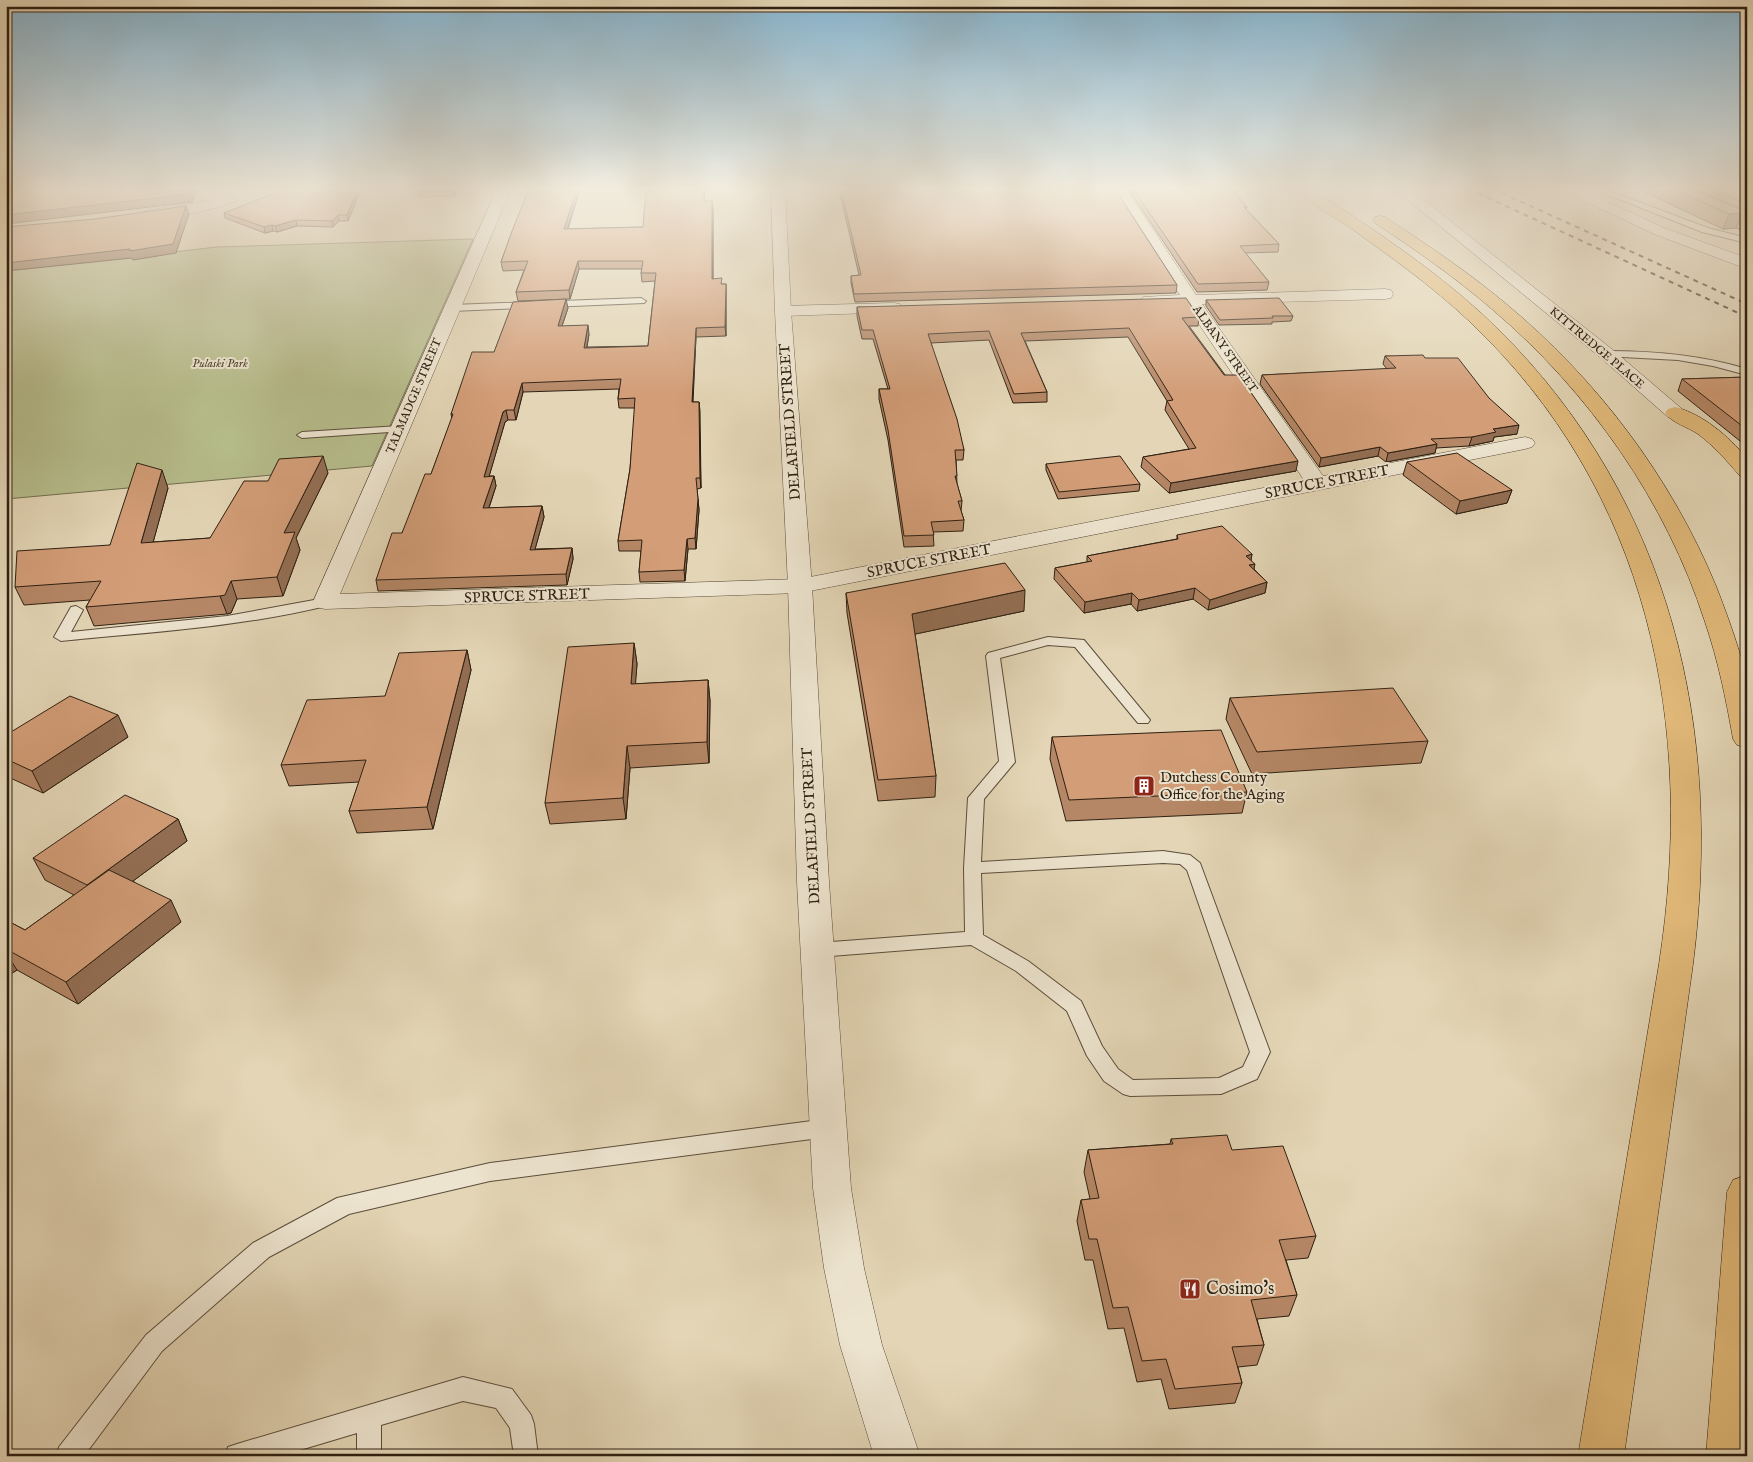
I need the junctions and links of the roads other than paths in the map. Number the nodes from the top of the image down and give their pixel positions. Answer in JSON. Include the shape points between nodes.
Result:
{"nodes":[{"id":1,"x":474,"y":257,"type":"edge"},
{"id":2,"x":781,"y":257,"type":"edge"},
{"id":3,"x":1163,"y":257,"type":"edge"},
{"id":4,"x":1400,"y":257,"type":"edge"},
{"id":5,"x":1435,"y":257,"type":"edge"},
{"id":6,"x":1487,"y":257,"type":"edge"},
{"id":7,"x":1729,"y":257,"type":"edge"},
{"id":8,"x":1747,"y":264,"type":"edge"},
{"id":9,"x":1385,"y":294,"type":"dead end"},
{"id":10,"x":1191,"y":300,"type":"junction"},
{"id":11,"x":1131,"y":301,"type":"edge"},
{"id":12,"x":640,"y":302,"type":"dead end"},
{"id":13,"x":452,"y":308,"type":"junction"},
{"id":14,"x":912,"y":308,"type":"edge"},
{"id":15,"x":783,"y":311,"type":"junction"},
{"id":16,"x":1607,"y":354,"type":"junction"},
{"id":17,"x":1747,"y":372,"type":"edge"},
{"id":18,"x":1674,"y":413,"type":"joint"},
{"id":19,"x":400,"y":429,"type":"junction"},
{"id":20,"x":302,"y":435,"type":"dead end"},
{"id":21,"x":1525,"y":443,"type":"dead end"},
{"id":22,"x":1747,"y":472,"type":"edge"},
{"id":23,"x":1317,"y":484,"type":"junction"},
{"id":24,"x":800,"y":586,"type":"junction"},
{"id":25,"x":325,"y":602,"type":"junction"},
{"id":26,"x":76,"y":610,"type":"dead end"},
{"id":27,"x":1143,"y":720,"type":"dead end"},
{"id":28,"x":1746,"y":731,"type":"edge"},
{"id":29,"x":972,"y":868,"type":"junction"},
{"id":30,"x":974,"y":938,"type":"junction"},
{"id":31,"x":818,"y":950,"type":"junction"},
{"id":32,"x":827,"y":1128,"type":"junction"},
{"id":33,"x":1747,"y":1192,"type":"edge"},
{"id":34,"x":369,"y":1416,"type":"junction"},
{"id":35,"x":68,"y":1456,"type":"edge"},
{"id":36,"x":237,"y":1456,"type":"edge"},
{"id":37,"x":369,"y":1456,"type":"edge"},
{"id":38,"x":526,"y":1456,"type":"edge"},
{"id":39,"x":897,"y":1456,"type":"edge"},
{"id":40,"x":1601,"y":1456,"type":"edge"},
{"id":41,"x":1729,"y":1456,"type":"edge"}],
"edges":[{"from":1,"to":13,"type":"street","name":"TALMADGE STREET"},
{"from":2,"to":15,"type":"street","name":"DELAFIELD STREET"},
{"from":3,"to":10,"type":"street","name":"ALBANY STREET"},
{"from":4,"to":40,"type":"highway","via":[[1460,304],[1502,343],[1546,394],[1592,460],[1620,512],[1644,568],[1664,631],[1679,707],[1687,830],[1684,903]]},
{"from":5,"to":28,"type":"highway","via":[[1496,304],[1553,356],[1606,417],[1656,489],[1698,574],[1725,647]]},
{"from":6,"to":16,"type":"street","name":"KITTREDGE PLACE"},
{"from":7,"to":8,"type":"street"},
{"from":9,"to":10,"type":"street"},
{"from":10,"to":11,"type":"street"},
{"from":10,"to":23,"type":"street","name":"ALBANY STREET"},
{"from":12,"to":13,"type":"lane"},
{"from":13,"to":19,"type":"street","name":"TALMADGE STREET"},
{"from":14,"to":15,"type":"street"},
{"from":15,"to":24,"type":"street","name":"DELAFIELD STREET"},
{"from":16,"to":17,"type":"lane","via":[[1692,359]]},
{"from":16,"to":18,"type":"street","name":"KITTREDGE PLACE"},
{"from":18,"to":22,"type":"highway","via":[[1708,430]]},
{"from":19,"to":20,"type":"lane"},
{"from":19,"to":25,"type":"street","name":"TALMADGE STREET"},
{"from":21,"to":23,"type":"street","name":"SPRUCE STREET"},
{"from":23,"to":24,"type":"street","name":"SPRUCE STREET"},
{"from":24,"to":25,"type":"street","name":"SPRUCE STREET"},
{"from":24,"to":31,"type":"street","name":"DELAFIELD STREET"},
{"from":25,"to":26,"type":"lane","via":[[228,620],[61,637]]},
{"from":27,"to":29,"type":"lane","via":[[1079,643],[1048,641],[993,656],[1007,762],[976,798]]},
{"from":29,"to":30,"type":"lane"},
{"from":29,"to":30,"type":"lane","via":[[1163,857],[1184,859],[1194,867],[1260,1052],[1250,1073],[1221,1086],[1130,1088],[1111,1075],[1094,1050],[1074,1006],[1022,966]]},
{"from":30,"to":31,"type":"lane"},
{"from":31,"to":32,"type":"street","name":"DELAFIELD STREET"},
{"from":32,"to":35,"type":"lane","via":[[490,1172],[344,1205],[261,1250],[154,1343]]},
{"from":32,"to":39,"type":"street","name":"DELAFIELD STREET","via":[[844,1268],[861,1345]]},
{"from":33,"to":41,"type":"highway"},
{"from":34,"to":36,"type":"lane"},
{"from":34,"to":37,"type":"lane"},
{"from":34,"to":38,"type":"lane","via":[[463,1389],[503,1398],[522,1424]]}]}
